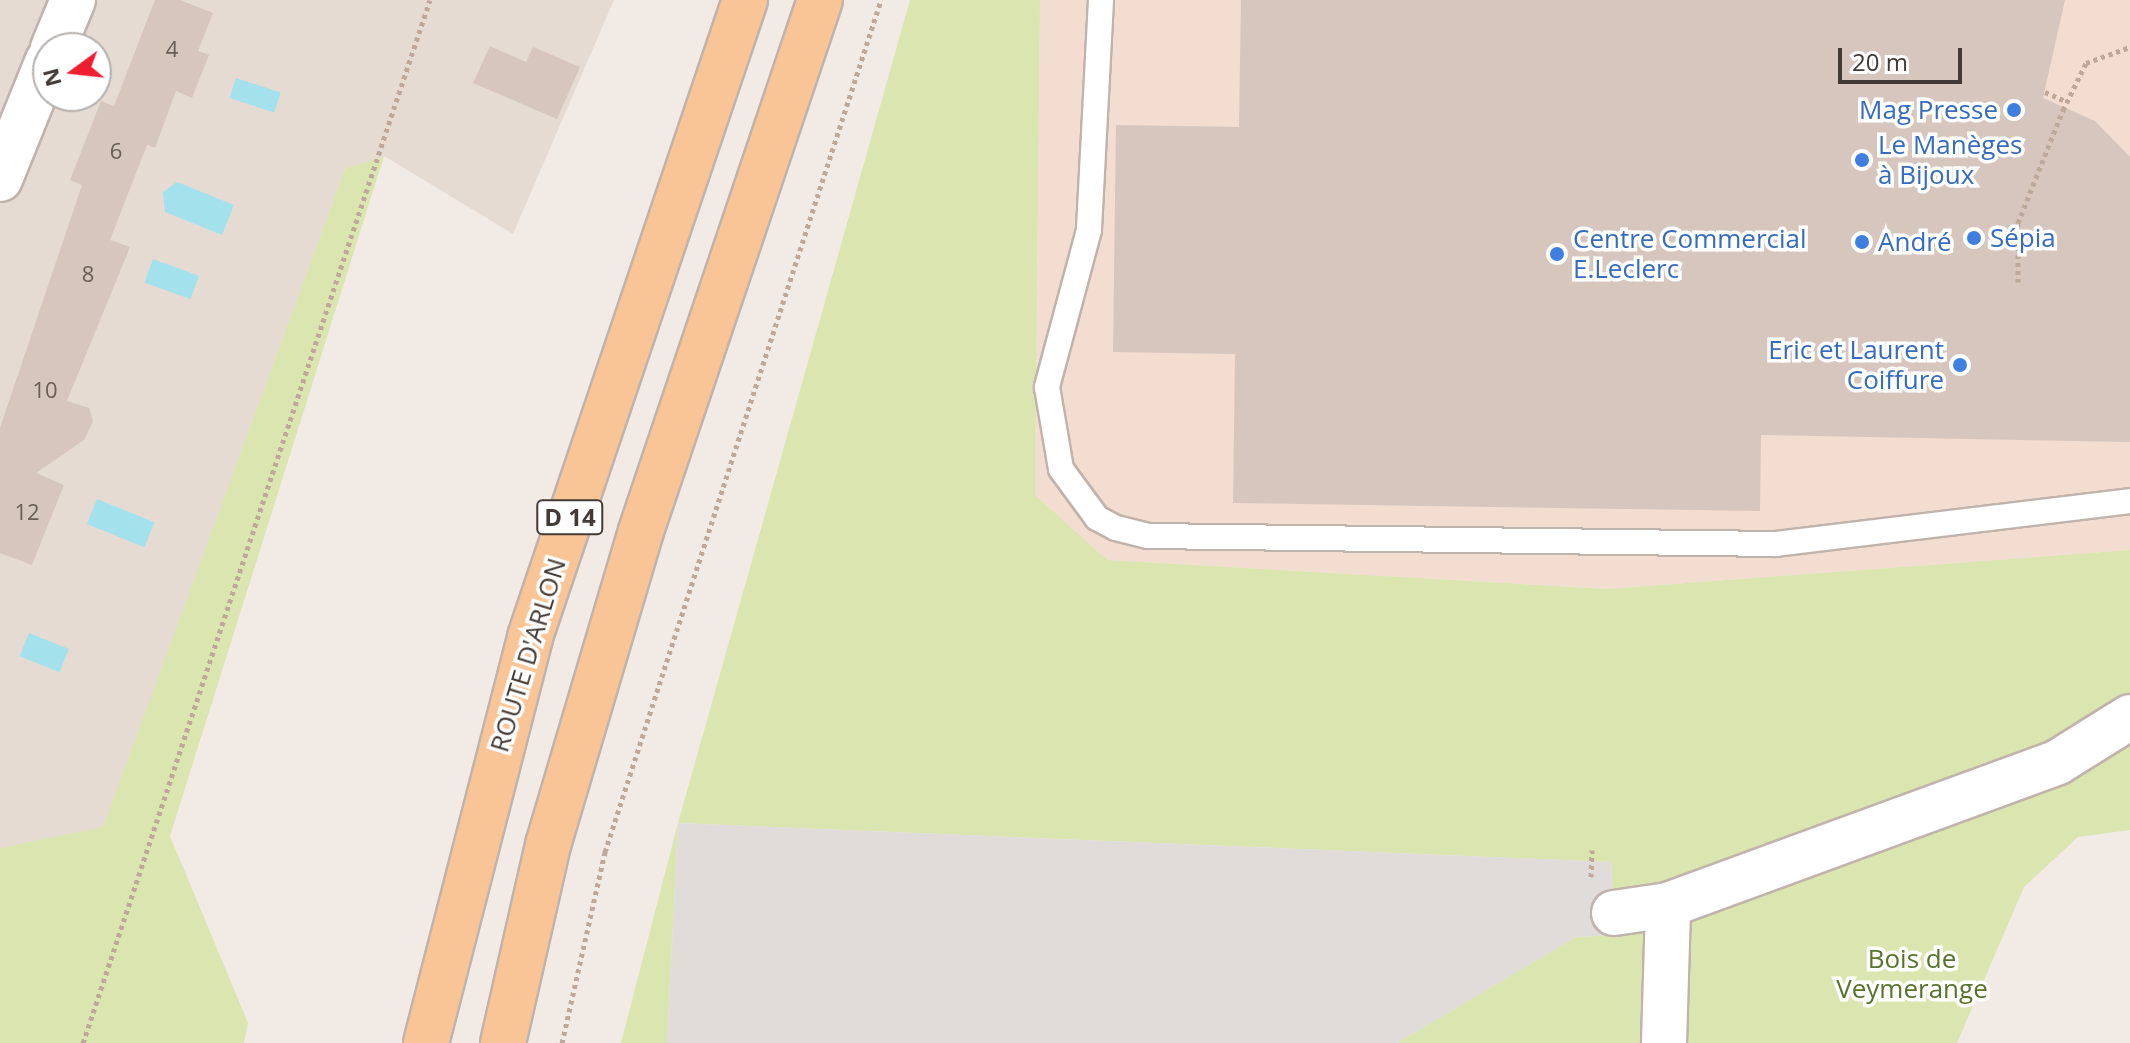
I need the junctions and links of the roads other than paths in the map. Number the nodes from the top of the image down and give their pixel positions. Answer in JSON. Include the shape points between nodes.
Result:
{"nodes":[{"id":1,"x":73,"y":0,"type":"edge"},
{"id":2,"x":745,"y":0,"type":"edge"},
{"id":3,"x":820,"y":0,"type":"edge"},
{"id":4,"x":1101,"y":0,"type":"edge"},
{"id":5,"x":60,"y":32,"type":"edge"},
{"id":6,"x":32,"y":100,"type":"edge"},
{"id":7,"x":0,"y":179,"type":"edge"},
{"id":8,"x":2130,"y":501,"type":"edge"},
{"id":9,"x":2130,"y":717,"type":"edge"},
{"id":10,"x":1668,"y":905,"type":"junction"},
{"id":11,"x":1614,"y":913,"type":"dead end"},
{"id":12,"x":426,"y":1043,"type":"edge"},
{"id":13,"x":503,"y":1043,"type":"edge"},
{"id":14,"x":1664,"y":1043,"type":"edge"}],
"edges":[{"from":1,"to":5,"type":"street"},
{"from":2,"to":12,"type":"main road","name":"ROUTE D'ARLON","number":"D 14","via":[[530,637]]},
{"from":3,"to":13,"type":"main road","number":"D 14","via":[[641,531],[548,845]]},
{"from":4,"to":8,"type":"lane","via":[[1089,230],[1047,387],[1061,469],[1097,518],[1116,528],[1148,536],[1776,544]]},
{"from":6,"to":7,"type":"street"},
{"from":9,"to":10,"type":"street","via":[[2058,762]]},
{"from":10,"to":11,"type":"street"},
{"from":10,"to":14,"type":"street"}]}
